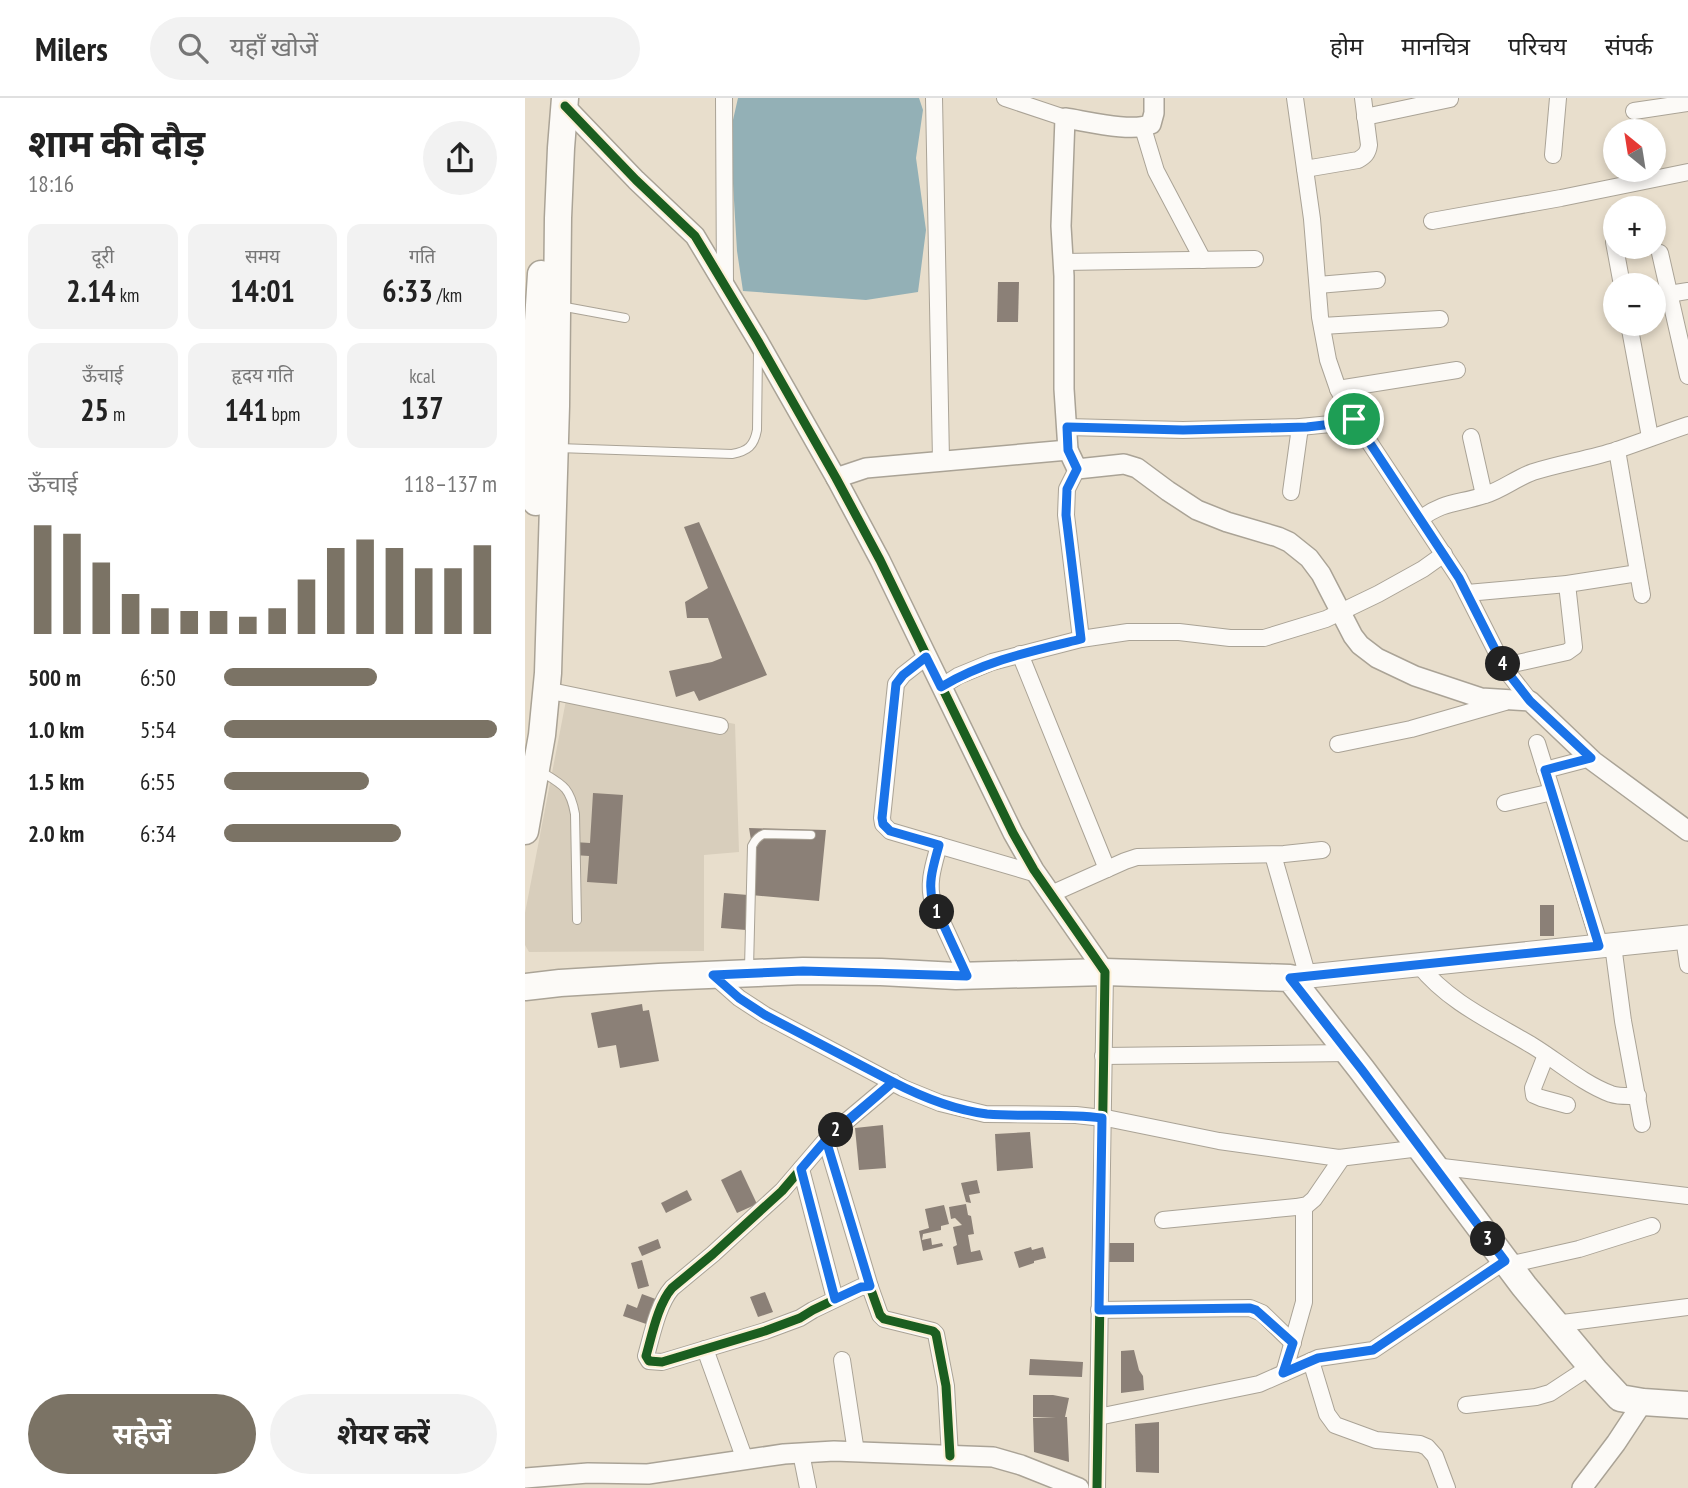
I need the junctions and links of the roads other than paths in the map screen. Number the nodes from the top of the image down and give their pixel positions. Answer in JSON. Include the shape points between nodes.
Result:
{"nodes":[{"id":1,"x":724,"y":98,"type":"edge"},
{"id":2,"x":934,"y":98,"type":"edge"},
{"id":3,"x":1005,"y":98,"type":"edge"},
{"id":4,"x":1154,"y":98,"type":"edge"},
{"id":5,"x":1295,"y":98,"type":"edge"},
{"id":6,"x":1363,"y":98,"type":"edge"},
{"id":7,"x":1558,"y":98,"type":"edge"},
{"id":8,"x":1450,"y":99,"type":"edge"},
{"id":9,"x":561,"y":101,"type":"edge"},
{"id":10,"x":1426,"y":101,"type":"edge"},
{"id":11,"x":1688,"y":103,"type":"edge"},
{"id":12,"x":1634,"y":111,"type":"dead end"},
{"id":13,"x":1366,"y":117,"type":"junction"},
{"id":14,"x":1065,"y":118,"type":"junction"},
{"id":15,"x":1143,"y":128,"type":"junction"},
{"id":16,"x":1553,"y":155,"type":"dead end"},
{"id":17,"x":1305,"y":169,"type":"junction"},
{"id":18,"x":1688,"y":172,"type":"edge"},
{"id":19,"x":1432,"y":221,"type":"dead end"},
{"id":20,"x":1255,"y":259,"type":"dead end"},
{"id":21,"x":1661,"y":259,"type":"edge"},
{"id":22,"x":1203,"y":260,"type":"junction"},
{"id":23,"x":1063,"y":262,"type":"junction"},
{"id":24,"x":1377,"y":280,"type":"dead end"},
{"id":25,"x":1318,"y":285,"type":"junction"},
{"id":26,"x":725,"y":286,"type":"junction"},
{"id":27,"x":1688,"y":291,"type":"edge"},
{"id":28,"x":1669,"y":294,"type":"junction"},
{"id":29,"x":557,"y":305,"type":"junction"},
{"id":30,"x":625,"y":318,"type":"dead end"},
{"id":31,"x":1440,"y":319,"type":"dead end"},
{"id":32,"x":1322,"y":326,"type":"junction"},
{"id":33,"x":1631,"y":336,"type":"edge"},
{"id":34,"x":758,"y":341,"type":"junction"},
{"id":35,"x":1457,"y":370,"type":"dead end"},
{"id":36,"x":1688,"y":376,"type":"edge"},
{"id":37,"x":1338,"y":389,"type":"junction"},
{"id":38,"x":1354,"y":419,"type":"junction"},
{"id":39,"x":1688,"y":425,"type":"edge"},
{"id":40,"x":1067,"y":427,"type":"junction"},
{"id":41,"x":1300,"y":427,"type":"junction"},
{"id":42,"x":1471,"y":437,"type":"dead end"},
{"id":43,"x":1650,"y":437,"type":"junction"},
{"id":44,"x":555,"y":448,"type":"junction"},
{"id":45,"x":1068,"y":450,"type":"junction"},
{"id":46,"x":1617,"y":450,"type":"junction"},
{"id":47,"x":941,"y":460,"type":"junction"},
{"id":48,"x":1077,"y":469,"type":"junction"},
{"id":49,"x":836,"y":478,"type":"junction"},
{"id":50,"x":1291,"y":492,"type":"dead end"},
{"id":51,"x":1485,"y":495,"type":"junction"},
{"id":52,"x":1420,"y":519,"type":"junction"},
{"id":53,"x":1444,"y":554,"type":"junction"},
{"id":54,"x":1638,"y":573,"type":"junction"},
{"id":55,"x":1567,"y":584,"type":"junction"},
{"id":56,"x":1467,"y":593,"type":"junction"},
{"id":57,"x":1641,"y":596,"type":"dead end"},
{"id":58,"x":1341,"y":612,"type":"junction"},
{"id":59,"x":1081,"y":639,"type":"junction"},
{"id":60,"x":1020,"y":654,"type":"junction"},
{"id":61,"x":926,"y":657,"type":"junction"},
{"id":62,"x":1504,"y":666,"type":"junction"},
{"id":63,"x":941,"y":687,"type":"junction"},
{"id":64,"x":546,"y":690,"type":"junction"},
{"id":65,"x":1528,"y":703,"type":"junction"},
{"id":66,"x":525,"y":726,"type":"edge"},
{"id":67,"x":720,"y":726,"type":"dead end"},
{"id":68,"x":1537,"y":743,"type":"dead end"},
{"id":69,"x":1338,"y":744,"type":"dead end"},
{"id":70,"x":1591,"y":758,"type":"junction"},
{"id":71,"x":536,"y":769,"type":"junction"},
{"id":72,"x":1545,"y":770,"type":"junction"},
{"id":73,"x":1552,"y":792,"type":"junction"},
{"id":74,"x":1505,"y":803,"type":"dead end"},
{"id":75,"x":525,"y":831,"type":"edge"},
{"id":76,"x":1688,"y":831,"type":"edge"},
{"id":77,"x":811,"y":835,"type":"dead end"},
{"id":78,"x":939,"y":845,"type":"junction"},
{"id":79,"x":1322,"y":850,"type":"dead end"},
{"id":80,"x":1273,"y":855,"type":"junction"},
{"id":81,"x":1107,"y":869,"type":"junction"},
{"id":82,"x":1037,"y":874,"type":"junction"},
{"id":83,"x":1051,"y":894,"type":"junction"},
{"id":84,"x":577,"y":920,"type":"dead end"},
{"id":85,"x":1686,"y":938,"type":"edge"},
{"id":86,"x":1606,"y":946,"type":"junction"},
{"id":87,"x":1419,"y":965,"type":"junction"},
{"id":88,"x":1688,"y":965,"type":"edge"},
{"id":89,"x":1105,"y":972,"type":"junction"},
{"id":90,"x":749,"y":974,"type":"junction"},
{"id":91,"x":713,"y":975,"type":"junction"},
{"id":92,"x":967,"y":976,"type":"junction"},
{"id":93,"x":1299,"y":977,"type":"junction"},
{"id":94,"x":531,"y":989,"type":"edge"},
{"id":95,"x":1349,"y":1053,"type":"junction"},
{"id":96,"x":1546,"y":1055,"type":"junction"},
{"id":97,"x":1103,"y":1056,"type":"junction"},
{"id":98,"x":893,"y":1082,"type":"junction"},
{"id":99,"x":1638,"y":1096,"type":"junction"},
{"id":100,"x":1567,"y":1105,"type":"dead end"},
{"id":101,"x":1102,"y":1118,"type":"junction"},
{"id":102,"x":1643,"y":1124,"type":"dead end"},
{"id":103,"x":826,"y":1140,"type":"junction"},
{"id":104,"x":1427,"y":1157,"type":"junction"},
{"id":105,"x":1342,"y":1158,"type":"junction"},
{"id":106,"x":801,"y":1169,"type":"junction"},
{"id":107,"x":1688,"y":1196,"type":"edge"},
{"id":108,"x":1304,"y":1206,"type":"junction"},
{"id":109,"x":1163,"y":1220,"type":"dead end"},
{"id":110,"x":1652,"y":1226,"type":"dead end"},
{"id":111,"x":1507,"y":1263,"type":"junction"},
{"id":112,"x":870,"y":1286,"type":"junction"},
{"id":113,"x":835,"y":1299,"type":"junction"},
{"id":114,"x":1688,"y":1307,"type":"edge"},
{"id":115,"x":1099,"y":1310,"type":"junction"},
{"id":116,"x":1555,"y":1324,"type":"junction"},
{"id":117,"x":1293,"y":1343,"type":"junction"},
{"id":118,"x":705,"y":1349,"type":"junction"},
{"id":119,"x":842,"y":1360,"type":"dead end"},
{"id":120,"x":1311,"y":1361,"type":"junction"},
{"id":121,"x":1591,"y":1366,"type":"junction"},
{"id":122,"x":1283,"y":1373,"type":"junction"},
{"id":123,"x":1643,"y":1402,"type":"junction"},
{"id":124,"x":1466,"y":1405,"type":"dead end"},
{"id":125,"x":1688,"y":1405,"type":"edge"},
{"id":126,"x":1098,"y":1417,"type":"junction"},
{"id":127,"x":856,"y":1452,"type":"junction"},
{"id":128,"x":801,"y":1453,"type":"junction"},
{"id":129,"x":950,"y":1456,"type":"junction"},
{"id":130,"x":745,"y":1460,"type":"junction"},
{"id":131,"x":525,"y":1478,"type":"edge"},
{"id":132,"x":1040,"y":1480,"type":"edge"},
{"id":133,"x":628,"y":1481,"type":"edge"},
{"id":134,"x":808,"y":1488,"type":"edge"},
{"id":135,"x":1079,"y":1488,"type":"edge"},
{"id":136,"x":1097,"y":1488,"type":"edge"},
{"id":137,"x":1447,"y":1488,"type":"edge"},
{"id":138,"x":1582,"y":1488,"type":"edge"}],
"edges":[{"from":1,"to":26,"type":"street"},
{"from":2,"to":47,"type":"street"},
{"from":3,"to":14,"type":"street"},
{"from":4,"to":15,"type":"street","via":[[1151,124]]},
{"from":5,"to":17,"type":"street"},
{"from":6,"to":13,"type":"street"},
{"from":7,"to":16,"type":"street"},
{"from":8,"to":10,"type":"street"},
{"from":9,"to":26,"type":"street","via":[[695,236]]},
{"from":9,"to":29,"type":"main road"},
{"from":9,"to":66,"type":"main road","via":[[538,321],[537,566]]},
{"from":10,"to":13,"type":"street"},
{"from":11,"to":12,"type":"street"},
{"from":13,"to":17,"type":"street","via":[[1369,145],[1365,156]]},
{"from":14,"to":15,"type":"street"},
{"from":14,"to":23,"type":"street"},
{"from":15,"to":22,"type":"street","via":[[1156,171]]},
{"from":17,"to":25,"type":"street"},
{"from":18,"to":19,"type":"street"},
{"from":20,"to":22,"type":"street"},
{"from":21,"to":28,"type":"street"},
{"from":22,"to":23,"type":"street"},
{"from":23,"to":40,"type":"street"},
{"from":24,"to":25,"type":"street"},
{"from":25,"to":32,"type":"street"},
{"from":26,"to":34,"type":"street"},
{"from":27,"to":28,"type":"street"},
{"from":28,"to":36,"type":"street"},
{"from":29,"to":30,"type":"lane"},
{"from":29,"to":44,"type":"main road"},
{"from":31,"to":32,"type":"street"},
{"from":32,"to":37,"type":"street"},
{"from":33,"to":43,"type":"street"},
{"from":34,"to":44,"type":"lane","via":[[757,430],[749,448],[732,454]]},
{"from":34,"to":49,"type":"street"},
{"from":35,"to":37,"type":"street"},
{"from":37,"to":38,"type":"street"},
{"from":38,"to":41,"type":"street"},
{"from":38,"to":52,"type":"street"},
{"from":39,"to":43,"type":"street"},
{"from":40,"to":41,"type":"street"},
{"from":40,"to":45,"type":"street"},
{"from":41,"to":50,"type":"street"},
{"from":42,"to":51,"type":"street"},
{"from":43,"to":46,"type":"street"},
{"from":44,"to":64,"type":"main road"},
{"from":45,"to":47,"type":"street"},
{"from":45,"to":48,"type":"street"},
{"from":46,"to":51,"type":"street","via":[[1534,472]]},
{"from":46,"to":54,"type":"street"},
{"from":47,"to":49,"type":"street","via":[[866,468]]},
{"from":48,"to":58,"type":"street","via":[[1137,467],[1197,510],[1289,542],[1321,574]]},
{"from":48,"to":59,"type":"street","via":[[1067,489],[1066,515]]},
{"from":49,"to":61,"type":"street"},
{"from":51,"to":52,"type":"street","via":[[1450,503]]},
{"from":52,"to":53,"type":"street"},
{"from":53,"to":56,"type":"street"},
{"from":53,"to":58,"type":"street"},
{"from":54,"to":55,"type":"street"},
{"from":54,"to":57,"type":"street"},
{"from":55,"to":56,"type":"street"},
{"from":55,"to":62,"type":"street","via":[[1574,647]]},
{"from":56,"to":62,"type":"street"},
{"from":58,"to":59,"type":"street","via":[[1264,638],[1128,632]]},
{"from":58,"to":65,"type":"street","via":[[1360,645],[1377,658],[1481,698]]},
{"from":59,"to":60,"type":"street"},
{"from":60,"to":63,"type":"street","via":[[958,676]]},
{"from":60,"to":81,"type":"street"},
{"from":61,"to":63,"type":"street"},
{"from":61,"to":78,"type":"street","via":[[896,684],[882,818],[890,831]]},
{"from":62,"to":65,"type":"street"},
{"from":63,"to":82,"type":"street"},
{"from":64,"to":67,"type":"street"},
{"from":64,"to":71,"type":"main road"},
{"from":65,"to":69,"type":"street"},
{"from":65,"to":70,"type":"street"},
{"from":68,"to":72,"type":"street"},
{"from":70,"to":72,"type":"street"},
{"from":70,"to":76,"type":"street"},
{"from":71,"to":75,"type":"main road"},
{"from":71,"to":84,"type":"lane","via":[[560,783],[572,801]]},
{"from":72,"to":73,"type":"street"},
{"from":73,"to":74,"type":"street"},
{"from":73,"to":86,"type":"street"},
{"from":77,"to":90,"type":"lane","via":[[764,834],[753,846]]},
{"from":78,"to":82,"type":"street"},
{"from":78,"to":92,"type":"street","via":[[930,893]]},
{"from":79,"to":80,"type":"street"},
{"from":80,"to":81,"type":"street","via":[[1137,857]]},
{"from":80,"to":93,"type":"street"},
{"from":81,"to":83,"type":"street"},
{"from":82,"to":83,"type":"street"},
{"from":83,"to":89,"type":"street"},
{"from":85,"to":86,"type":"main road"},
{"from":85,"to":88,"type":"street"},
{"from":86,"to":87,"type":"main road"},
{"from":86,"to":99,"type":"street"},
{"from":87,"to":93,"type":"main road"},
{"from":87,"to":96,"type":"street","via":[[1472,1011]]},
{"from":89,"to":92,"type":"main road"},
{"from":89,"to":93,"type":"main road"},
{"from":89,"to":97,"type":"street"},
{"from":90,"to":91,"type":"main road"},
{"from":90,"to":92,"type":"main road"},
{"from":91,"to":94,"type":"main road"},
{"from":91,"to":98,"type":"street","via":[[765,1015]]},
{"from":93,"to":95,"type":"main road"},
{"from":95,"to":97,"type":"street"},
{"from":95,"to":104,"type":"main road"},
{"from":96,"to":99,"type":"street","via":[[1611,1094]]},
{"from":96,"to":100,"type":"street","via":[[1534,1095]]},
{"from":97,"to":101,"type":"street"},
{"from":98,"to":101,"type":"street","via":[[940,1103],[985,1114]]},
{"from":98,"to":103,"type":"street"},
{"from":99,"to":102,"type":"street"},
{"from":101,"to":105,"type":"street"},
{"from":101,"to":115,"type":"street"},
{"from":103,"to":106,"type":"street"},
{"from":103,"to":112,"type":"street"},
{"from":104,"to":105,"type":"street"},
{"from":104,"to":107,"type":"street"},
{"from":104,"to":111,"type":"main road"},
{"from":105,"to":108,"type":"street"},
{"from":106,"to":113,"type":"street"},
{"from":106,"to":118,"type":"street","via":[[667,1293],[647,1359],[662,1362]]},
{"from":108,"to":109,"type":"street"},
{"from":108,"to":117,"type":"street","via":[[1304,1302]]},
{"from":110,"to":111,"type":"street","via":[[1579,1249]]},
{"from":111,"to":116,"type":"main road"},
{"from":111,"to":120,"type":"street","via":[[1373,1350]]},
{"from":112,"to":113,"type":"street"},
{"from":112,"to":129,"type":"street","via":[[884,1319],[936,1334],[946,1386]]},
{"from":113,"to":118,"type":"street","via":[[800,1318]]},
{"from":114,"to":116,"type":"street"},
{"from":115,"to":117,"type":"street","via":[[1250,1308],[1262,1313]]},
{"from":115,"to":126,"type":"street"},
{"from":116,"to":121,"type":"main road"},
{"from":117,"to":122,"type":"street"},
{"from":118,"to":130,"type":"street"},
{"from":119,"to":127,"type":"street"},
{"from":120,"to":122,"type":"street"},
{"from":120,"to":137,"type":"street","via":[[1327,1415],[1335,1425],[1376,1440],[1427,1447]]},
{"from":121,"to":123,"type":"main road","via":[[1620,1398]]},
{"from":121,"to":124,"type":"street","via":[[1550,1393]]},
{"from":122,"to":126,"type":"street","via":[[1259,1384]]},
{"from":123,"to":125,"type":"main road"},
{"from":123,"to":138,"type":"street"},
{"from":126,"to":136,"type":"street"},
{"from":127,"to":128,"type":"street"},
{"from":127,"to":129,"type":"street"},
{"from":128,"to":130,"type":"street"},
{"from":128,"to":134,"type":"street"},
{"from":129,"to":132,"type":"street","via":[[993,1457],[1021,1465]]},
{"from":130,"to":133,"type":"street"},
{"from":131,"to":133,"type":"street","via":[[588,1473]]},
{"from":132,"to":135,"type":"street"}]}
